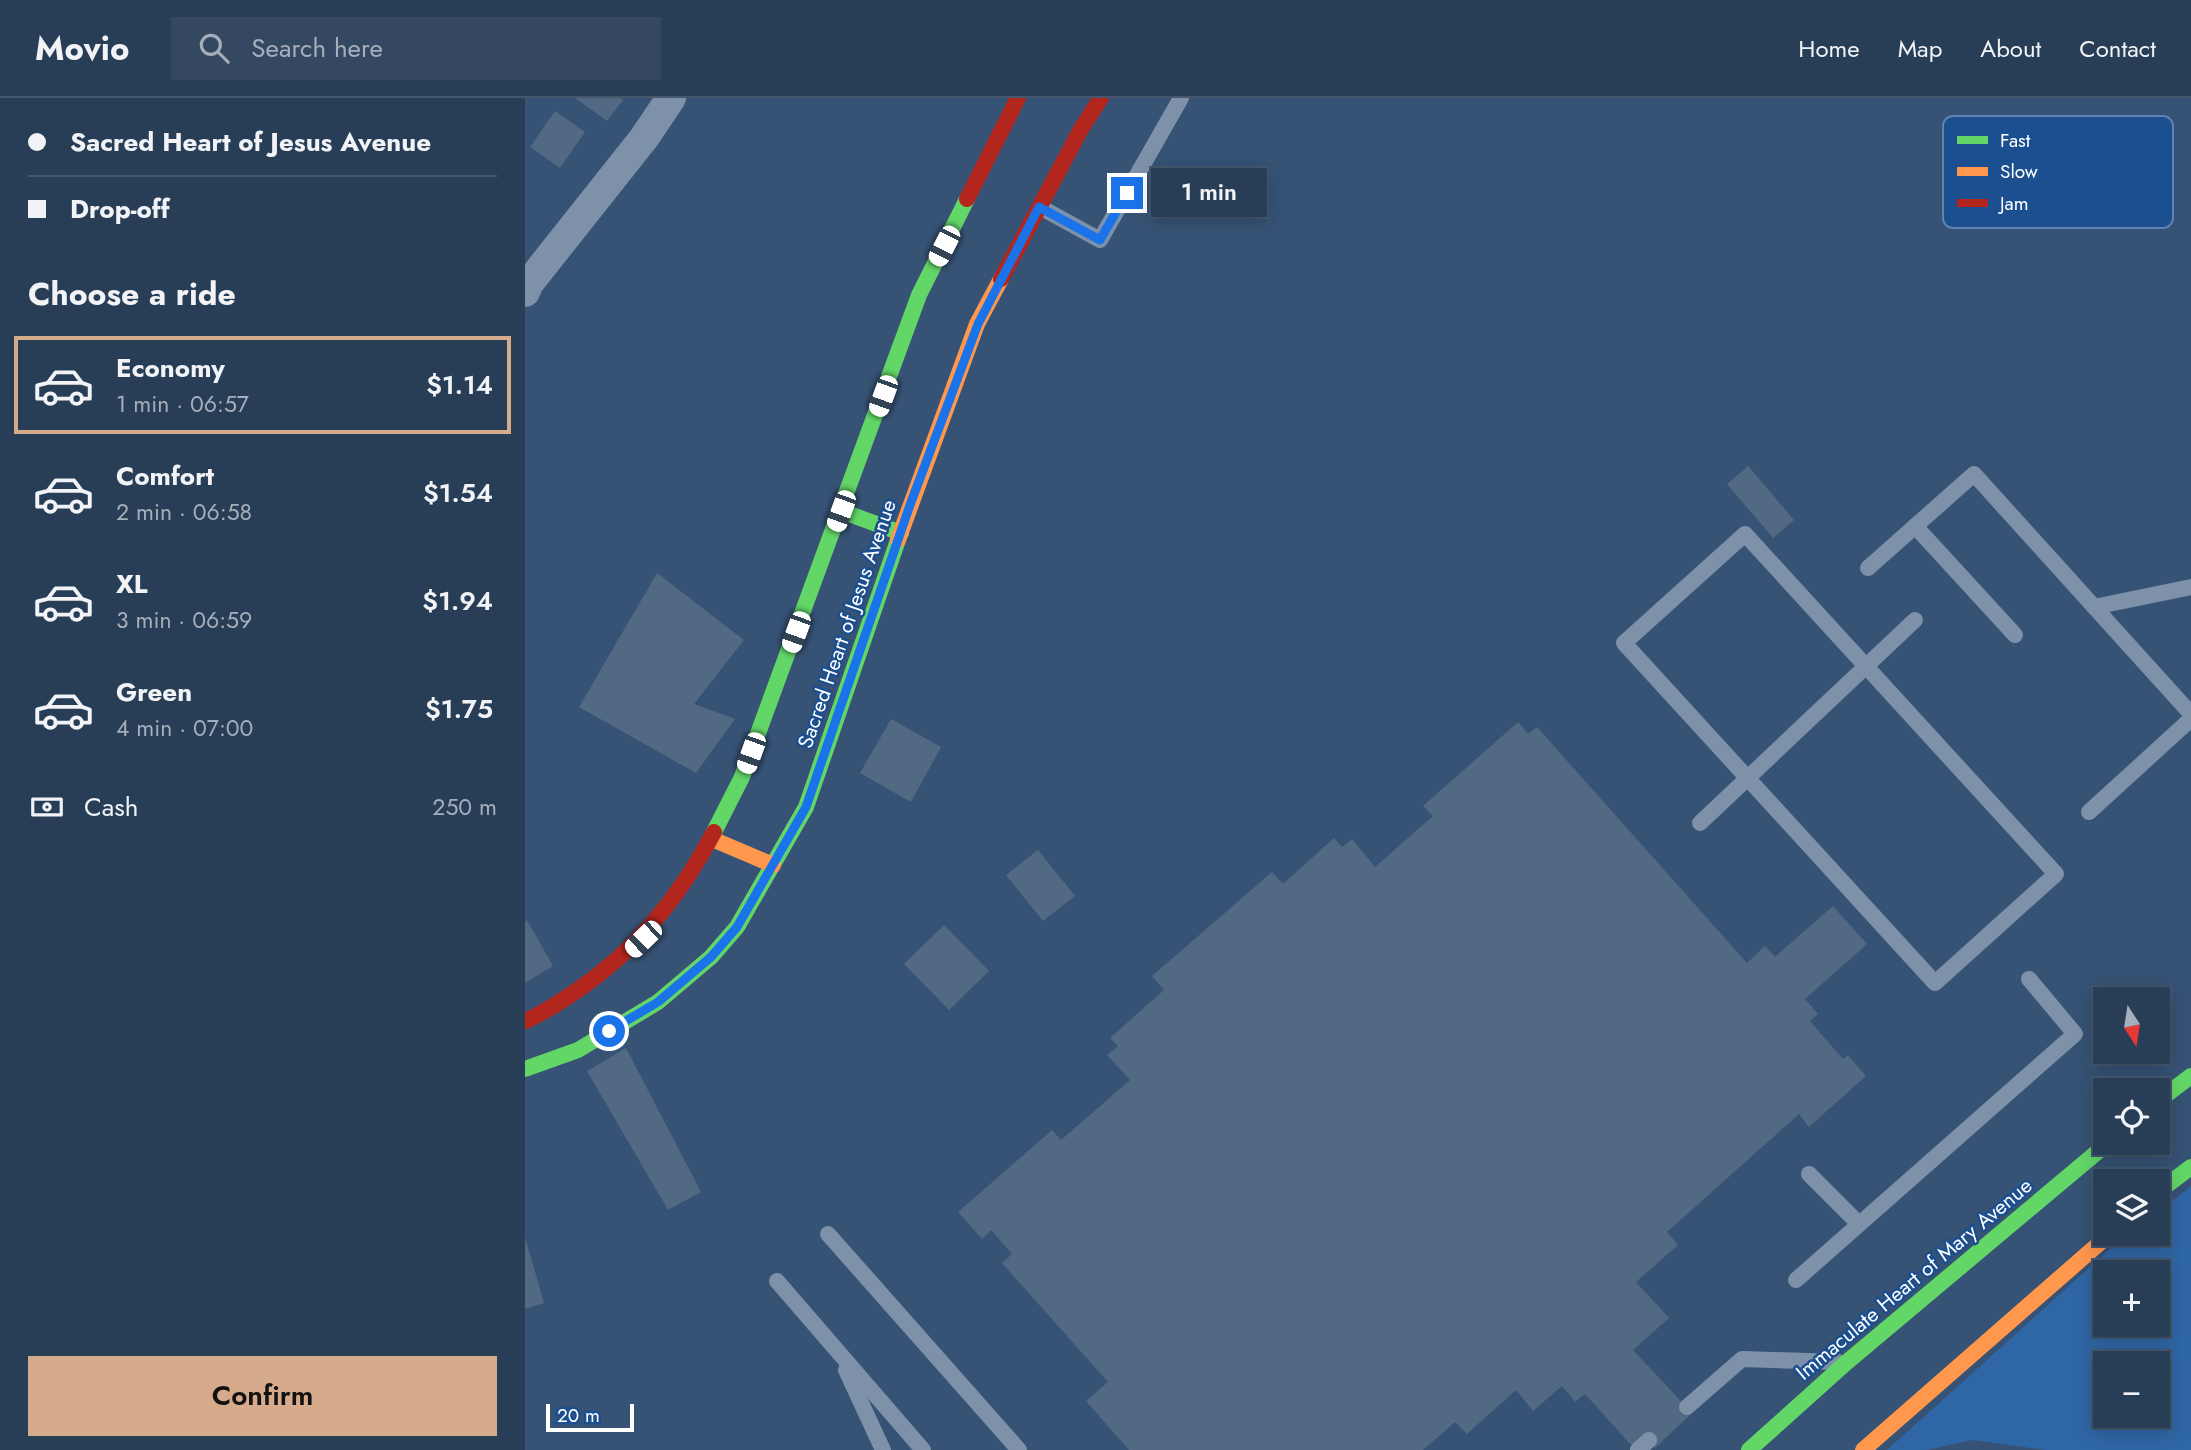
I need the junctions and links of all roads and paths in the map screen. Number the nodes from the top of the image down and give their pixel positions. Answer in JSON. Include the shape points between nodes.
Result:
{"nodes":[{"id":1,"x":671,"y":98,"type":"edge"},
{"id":2,"x":1018,"y":98,"type":"edge"},
{"id":3,"x":1101,"y":98,"type":"edge"},
{"id":4,"x":1181,"y":98,"type":"edge"},
{"id":5,"x":1039,"y":207,"type":"junction"},
{"id":6,"x":525,"y":292,"type":"edge"},
{"id":7,"x":841,"y":511,"type":"junction"},
{"id":8,"x":1916,"y":526,"type":"junction"},
{"id":9,"x":901,"y":533,"type":"junction"},
{"id":10,"x":1868,"y":568,"type":"dead end"},
{"id":11,"x":2191,"y":587,"type":"edge"},
{"id":12,"x":2094,"y":607,"type":"junction"},
{"id":13,"x":1915,"y":620,"type":"dead end"},
{"id":14,"x":2015,"y":635,"type":"dead end"},
{"id":15,"x":1866,"y":667,"type":"junction"},
{"id":16,"x":2191,"y":716,"type":"edge"},
{"id":17,"x":1748,"y":778,"type":"junction"},
{"id":18,"x":2089,"y":812,"type":"dead end"},
{"id":19,"x":1700,"y":822,"type":"dead end"},
{"id":20,"x":712,"y":839,"type":"junction"},
{"id":21,"x":773,"y":865,"type":"junction"},
{"id":22,"x":2029,"y":979,"type":"dead end"},
{"id":23,"x":525,"y":1021,"type":"edge"},
{"id":24,"x":525,"y":1069,"type":"edge"},
{"id":25,"x":2191,"y":1076,"type":"edge"},
{"id":26,"x":2170,"y":1092,"type":"edge"},
{"id":27,"x":2094,"y":1155,"type":"edge"},
{"id":28,"x":2191,"y":1167,"type":"edge"},
{"id":29,"x":1809,"y":1174,"type":"dead end"},
{"id":30,"x":2170,"y":1183,"type":"edge"},
{"id":31,"x":1859,"y":1224,"type":"junction"},
{"id":32,"x":828,"y":1234,"type":"dead end"},
{"id":33,"x":2097,"y":1246,"type":"edge"},
{"id":34,"x":1796,"y":1280,"type":"dead end"},
{"id":35,"x":777,"y":1281,"type":"dead end"},
{"id":36,"x":837,"y":1350,"type":"junction"},
{"id":37,"x":1847,"y":1362,"type":"junction"},
{"id":38,"x":1687,"y":1407,"type":"dead end"},
{"id":39,"x":883,"y":1450,"type":"edge"},
{"id":40,"x":923,"y":1450,"type":"edge"},
{"id":41,"x":1019,"y":1450,"type":"edge"},
{"id":42,"x":1749,"y":1450,"type":"edge"},
{"id":43,"x":1863,"y":1450,"type":"edge"}],
"edges":[{"from":1,"to":6,"type":"street"},
{"from":2,"to":7,"type":"main road","name":"Sacred Heart of Jesus Avenue","via":[[919,295]]},
{"from":3,"to":5,"type":"main road","name":"Sacred Heart of Jesus Avenue"},
{"from":4,"to":5,"type":"lane","via":[[1100,240]]},
{"from":5,"to":9,"type":"main road","name":"Sacred Heart of Jesus Avenue","via":[[978,324]]},
{"from":7,"to":9,"type":"main road"},
{"from":7,"to":20,"type":"main road","name":"Sacred Heart of Jesus Avenue","via":[[742,777]]},
{"from":8,"to":10,"type":"lane"},
{"from":8,"to":12,"type":"lane","via":[[1974,474]]},
{"from":8,"to":14,"type":"lane"},
{"from":9,"to":21,"type":"main road","name":"Sacred Heart of Jesus Avenue","via":[[806,807]]},
{"from":11,"to":12,"type":"lane"},
{"from":12,"to":16,"type":"lane"},
{"from":13,"to":15,"type":"lane"},
{"from":15,"to":17,"type":"lane"},
{"from":15,"to":17,"type":"lane","via":[[1745,534],[1624,643]]},
{"from":15,"to":17,"type":"lane","via":[[2056,874],[1935,983]]},
{"from":16,"to":18,"type":"lane"},
{"from":17,"to":19,"type":"lane"},
{"from":20,"to":21,"type":"main road"},
{"from":20,"to":23,"type":"main road","name":"Sacred Heart of Jesus Avenue","via":[[643,939],[613,967]]},
{"from":21,"to":24,"type":"main road","name":"Sacred Heart of Jesus Avenue","via":[[737,927],[683,982],[577,1050]]},
{"from":22,"to":31,"type":"lane","via":[[2075,1034]]},
{"from":25,"to":26,"type":"main road"},
{"from":27,"to":37,"type":"main road","name":"Immaculate Heart of Mary Avenue"},
{"from":28,"to":30,"type":"main road"},
{"from":29,"to":31,"type":"lane"},
{"from":31,"to":34,"type":"lane"},
{"from":32,"to":41,"type":"lane"},
{"from":33,"to":43,"type":"main road"},
{"from":35,"to":36,"type":"lane"},
{"from":36,"to":39,"type":"lane"},
{"from":36,"to":40,"type":"lane"},
{"from":37,"to":38,"type":"lane","via":[[1742,1359]]},
{"from":37,"to":42,"type":"main road","name":"Immaculate Heart of Mary Avenue"}]}
